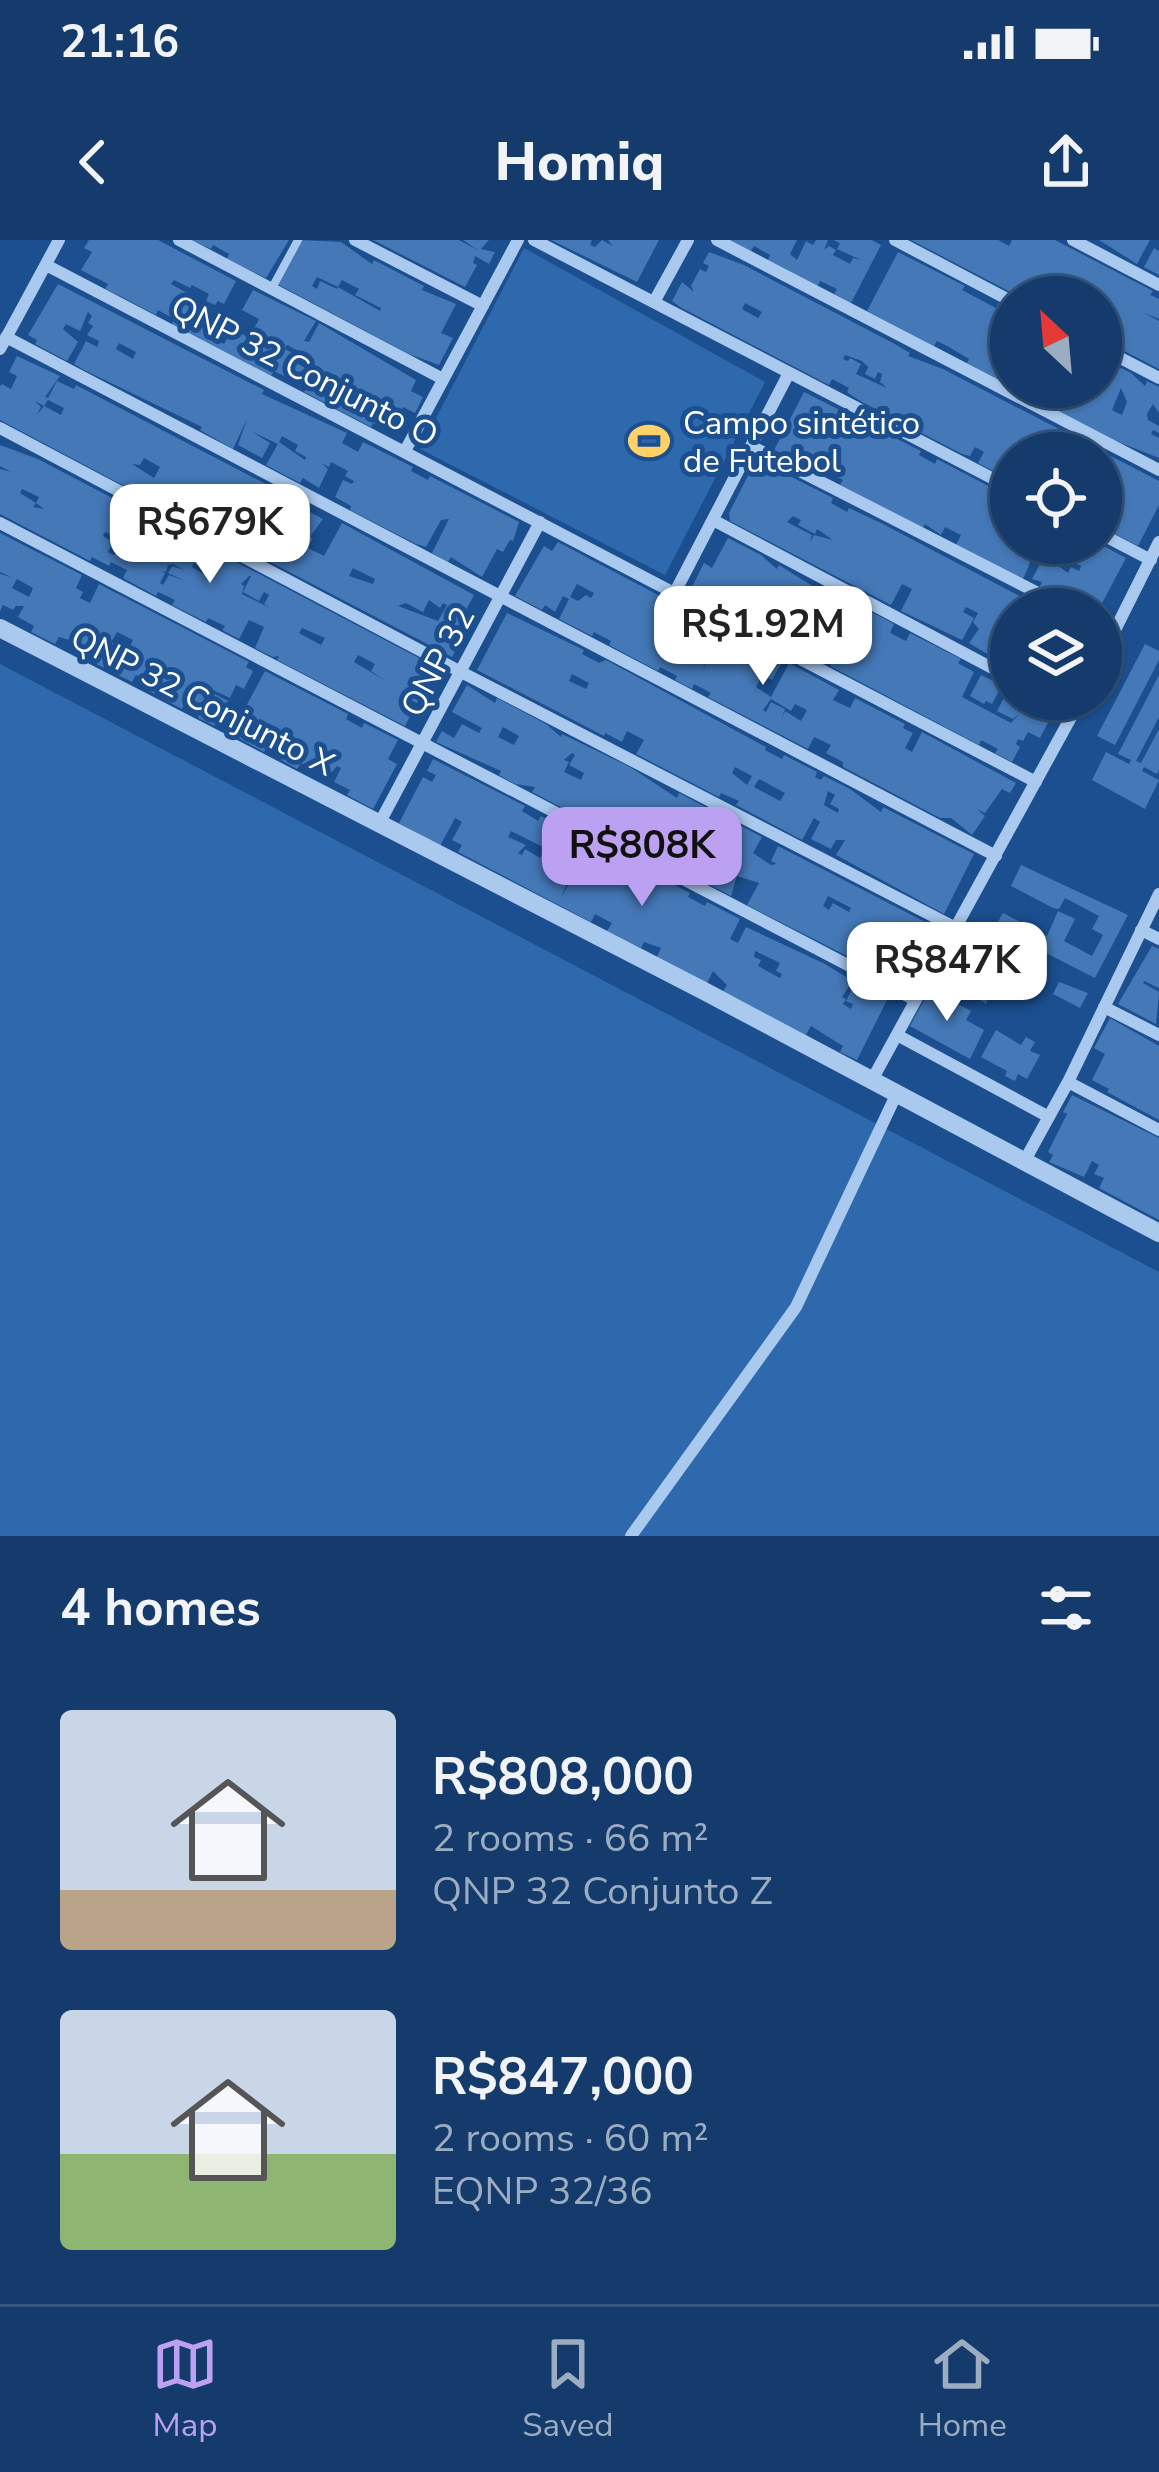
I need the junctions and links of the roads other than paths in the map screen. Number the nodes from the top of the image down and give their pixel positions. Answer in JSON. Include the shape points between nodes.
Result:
{"nodes":[{"id":1,"x":59,"y":240,"type":"edge"},
{"id":2,"x":179,"y":240,"type":"edge"},
{"id":3,"x":298,"y":240,"type":"edge"},
{"id":4,"x":355,"y":240,"type":"edge"},
{"id":5,"x":518,"y":240,"type":"edge"},
{"id":6,"x":534,"y":240,"type":"edge"},
{"id":7,"x":688,"y":240,"type":"edge"},
{"id":8,"x":717,"y":240,"type":"edge"},
{"id":9,"x":895,"y":240,"type":"edge"},
{"id":10,"x":1073,"y":240,"type":"edge"},
{"id":11,"x":46,"y":265,"type":"junction"},
{"id":12,"x":1159,"y":285,"type":"edge"},
{"id":13,"x":271,"y":289,"type":"junction"},
{"id":14,"x":990,"y":290,"type":"edge"},
{"id":15,"x":654,"y":302,"type":"junction"},
{"id":16,"x":482,"y":306,"type":"junction"},
{"id":17,"x":3,"y":343,"type":"edge"},
{"id":18,"x":1122,"y":359,"type":"edge"},
{"id":19,"x":789,"y":373,"type":"junction"},
{"id":20,"x":1159,"y":378,"type":"edge"},
{"id":21,"x":443,"y":379,"type":"junction"},
{"id":22,"x":0,"y":428,"type":"edge"},
{"id":23,"x":751,"y":446,"type":"junction"},
{"id":24,"x":405,"y":451,"type":"junction"},
{"id":25,"x":1159,"y":470,"type":"edge"},
{"id":26,"x":990,"y":477,"type":"edge"},
{"id":27,"x":713,"y":520,"type":"junction"},
{"id":28,"x":540,"y":522,"type":"junction"},
{"id":29,"x":0,"y":523,"type":"edge"},
{"id":30,"x":1159,"y":542,"type":"edge"},
{"id":31,"x":1122,"y":545,"type":"edge"},
{"id":32,"x":1151,"y":560,"type":"junction"},
{"id":33,"x":1028,"y":588,"type":"edge"},
{"id":34,"x":674,"y":594,"type":"junction"},
{"id":35,"x":501,"y":597,"type":"junction"},
{"id":36,"x":1122,"y":607,"type":"edge"},
{"id":37,"x":0,"y":628,"type":"edge"},
{"id":38,"x":990,"y":667,"type":"edge"},
{"id":39,"x":461,"y":672,"type":"junction"},
{"id":40,"x":1069,"y":720,"type":"edge"},
{"id":41,"x":423,"y":743,"type":"junction"},
{"id":42,"x":1036,"y":782,"type":"junction"},
{"id":43,"x":379,"y":824,"type":"junction"},
{"id":44,"x":996,"y":856,"type":"junction"},
{"id":45,"x":1159,"y":894,"type":"edge"},
{"id":46,"x":956,"y":928,"type":"junction"},
{"id":47,"x":1141,"y":930,"type":"junction"},
{"id":48,"x":1159,"y":939,"type":"edge"},
{"id":49,"x":915,"y":1000,"type":"junction"},
{"id":50,"x":1104,"y":1007,"type":"junction"},
{"id":51,"x":896,"y":1034,"type":"junction"},
{"id":52,"x":1159,"y":1035,"type":"edge"},
{"id":53,"x":872,"y":1080,"type":"junction"},
{"id":54,"x":1068,"y":1082,"type":"junction"},
{"id":55,"x":897,"y":1093,"type":"junction"},
{"id":56,"x":1049,"y":1117,"type":"junction"},
{"id":57,"x":1159,"y":1130,"type":"edge"},
{"id":58,"x":1024,"y":1162,"type":"junction"},
{"id":59,"x":1159,"y":1233,"type":"edge"},
{"id":60,"x":632,"y":1536,"type":"edge"}],
"edges":[{"from":1,"to":11,"type":"street"},
{"from":2,"to":13,"type":"street"},
{"from":3,"to":13,"type":"lane"},
{"from":4,"to":16,"type":"street"},
{"from":5,"to":16,"type":"street"},
{"from":6,"to":15,"type":"street"},
{"from":7,"to":15,"type":"street"},
{"from":8,"to":25,"type":"street"},
{"from":9,"to":14,"type":"street"},
{"from":10,"to":12,"type":"street"},
{"from":11,"to":17,"type":"street"},
{"from":11,"to":24,"type":"street","name":"QNP 32 Conjunto O"},
{"from":13,"to":21,"type":"street"},
{"from":15,"to":19,"type":"street"},
{"from":16,"to":21,"type":"street"},
{"from":17,"to":35,"type":"street"},
{"from":18,"to":20,"type":"street"},
{"from":19,"to":23,"type":"street"},
{"from":19,"to":26,"type":"street"},
{"from":21,"to":24,"type":"street"},
{"from":22,"to":39,"type":"street"},
{"from":23,"to":27,"type":"street"},
{"from":23,"to":33,"type":"street"},
{"from":24,"to":28,"type":"street","name":"QNP 32 Conjunto O"},
{"from":27,"to":34,"type":"street"},
{"from":27,"to":38,"type":"street"},
{"from":28,"to":34,"type":"street","name":"QNP 32 Conjunto O"},
{"from":28,"to":35,"type":"street","name":"QNP 32"},
{"from":29,"to":41,"type":"street"},
{"from":30,"to":32,"type":"street"},
{"from":31,"to":32,"type":"street"},
{"from":32,"to":36,"type":"street"},
{"from":34,"to":42,"type":"street","name":"QNP 32 Conjunto O"},
{"from":35,"to":39,"type":"street","name":"QNP 32"},
{"from":35,"to":44,"type":"street"},
{"from":37,"to":43,"type":"street","name":"QNP 32 Conjunto X"},
{"from":39,"to":41,"type":"street","name":"QNP 32"},
{"from":39,"to":46,"type":"street"},
{"from":40,"to":42,"type":"street"},
{"from":41,"to":43,"type":"street","name":"QNP 32"},
{"from":41,"to":49,"type":"street"},
{"from":42,"to":44,"type":"street"},
{"from":43,"to":53,"type":"street","name":"QNP 32 Conjunto X"},
{"from":44,"to":46,"type":"street"},
{"from":45,"to":47,"type":"street"},
{"from":46,"to":49,"type":"street"},
{"from":47,"to":48,"type":"street"},
{"from":47,"to":50,"type":"street"},
{"from":49,"to":51,"type":"street"},
{"from":50,"to":52,"type":"street"},
{"from":50,"to":54,"type":"street"},
{"from":51,"to":53,"type":"street"},
{"from":51,"to":56,"type":"street"},
{"from":53,"to":55,"type":"street","name":"QNP 32 Conjunto X"},
{"from":54,"to":56,"type":"street"},
{"from":54,"to":57,"type":"street"},
{"from":55,"to":58,"type":"street","name":"QNP 32 Conjunto X"},
{"from":55,"to":60,"type":"street","via":[[796,1307]]},
{"from":56,"to":58,"type":"street"},
{"from":58,"to":59,"type":"street","name":"QNP 32 Conjunto X"}]}
